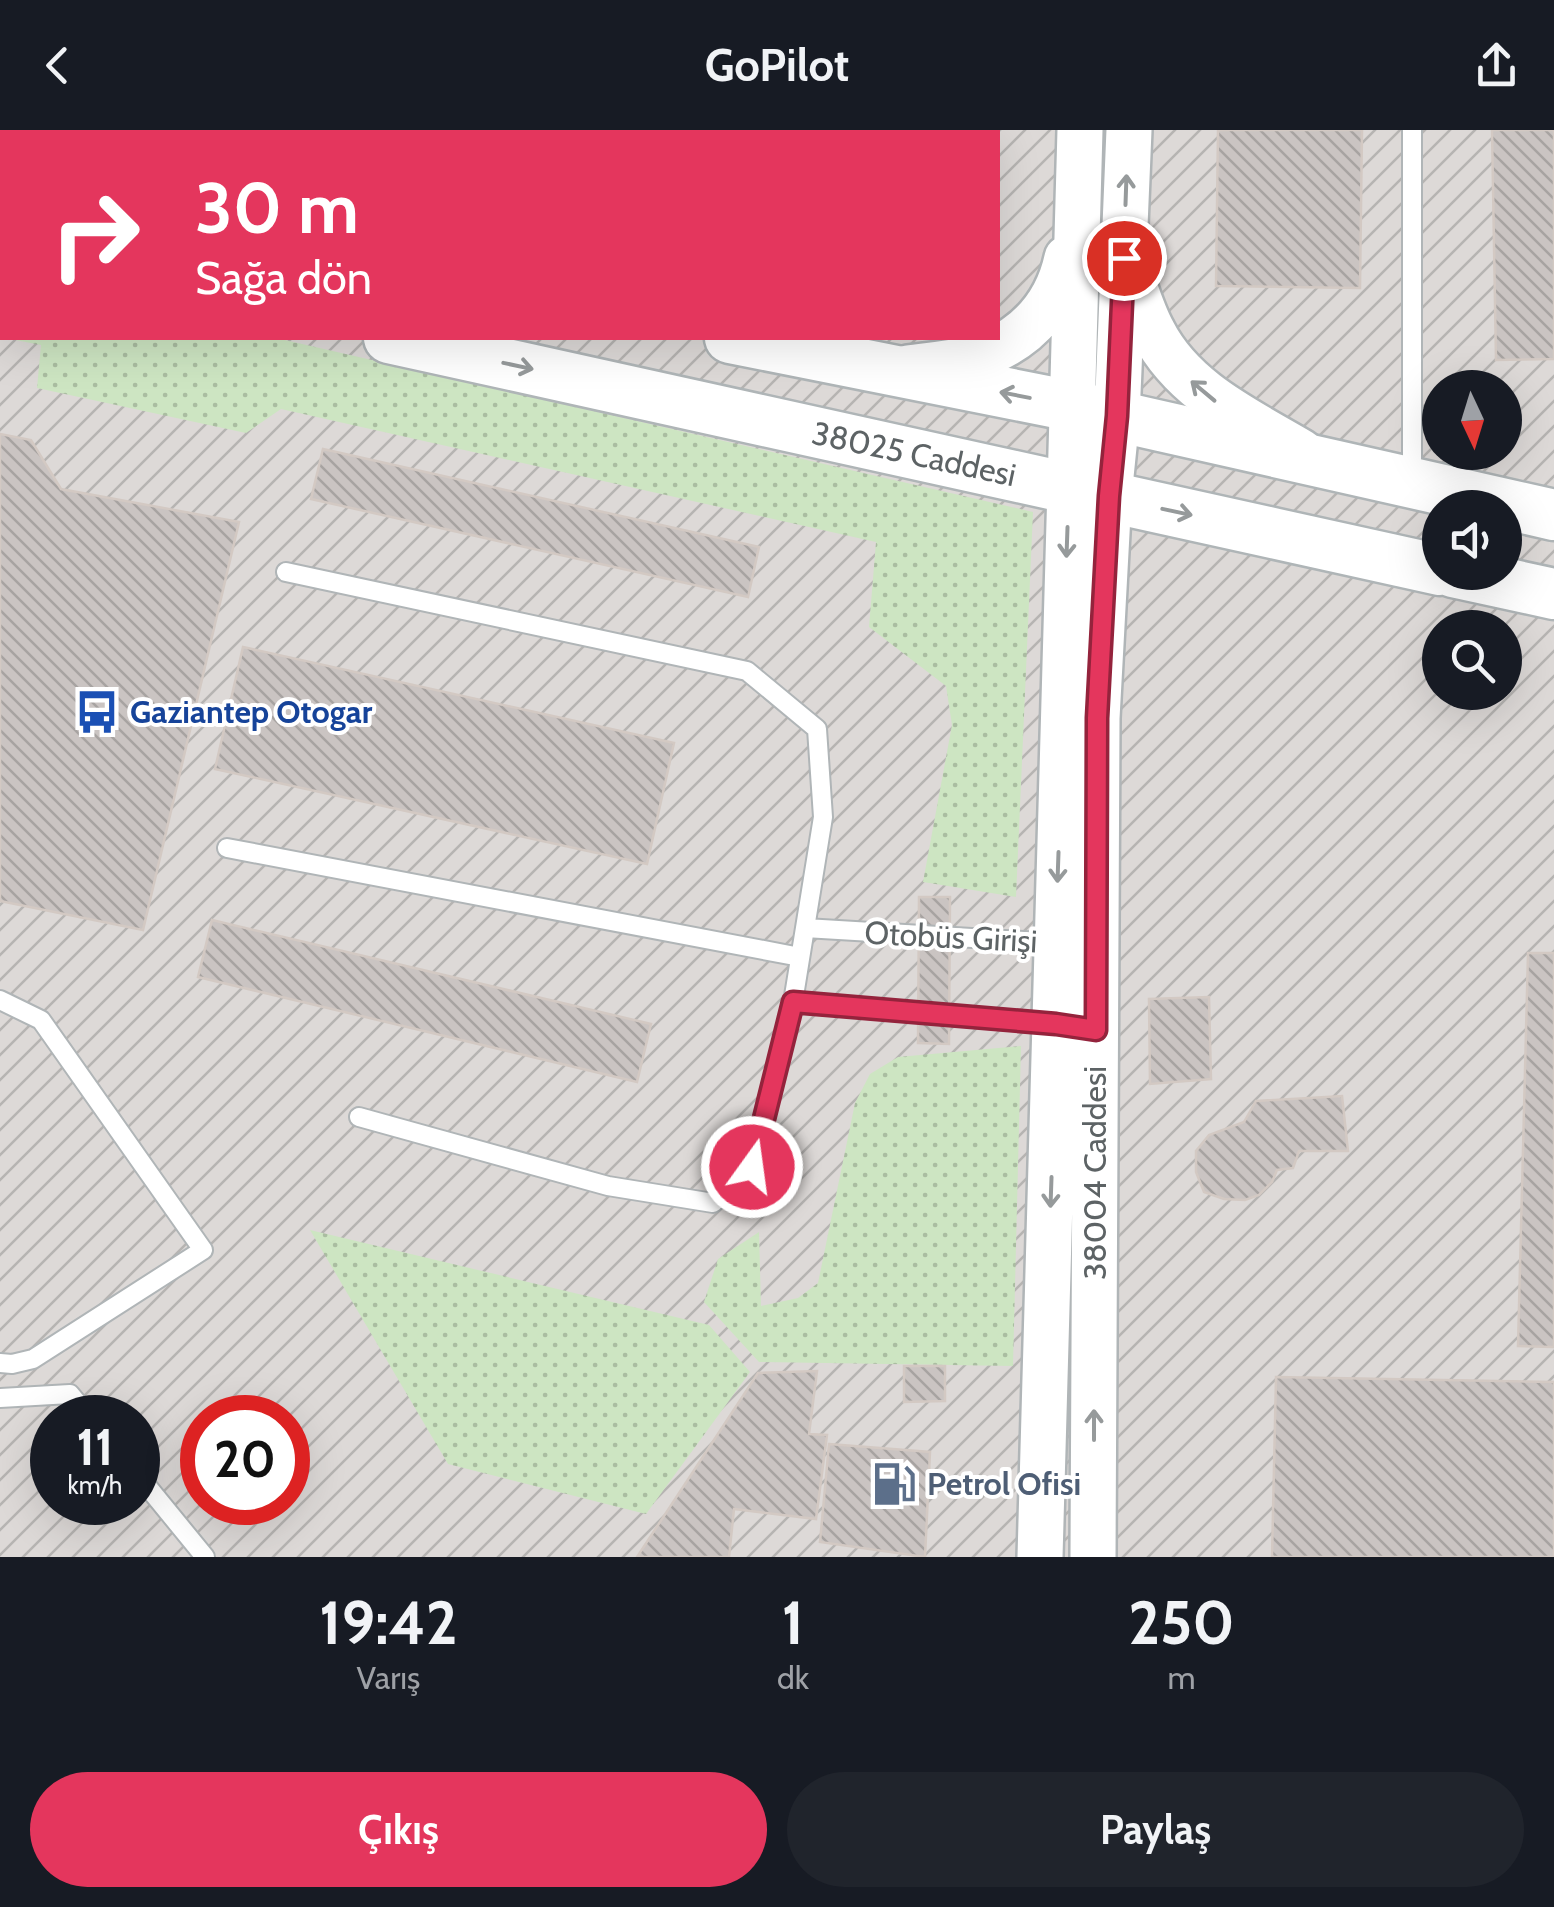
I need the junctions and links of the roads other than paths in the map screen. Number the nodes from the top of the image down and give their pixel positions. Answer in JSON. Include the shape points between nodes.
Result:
{"nodes":[{"id":1,"x":1080,"y":130,"type":"edge"},
{"id":2,"x":1129,"y":130,"type":"edge"},
{"id":3,"x":1412,"y":130,"type":"edge"},
{"id":4,"x":1078,"y":202,"type":"junction"},
{"id":5,"x":1124,"y":258,"type":"junction"},
{"id":6,"x":398,"y":340,"type":"edge"},
{"id":7,"x":740,"y":340,"type":"edge"},
{"id":8,"x":890,"y":370,"type":"junction"},
{"id":9,"x":1095,"y":411,"type":"junction"},
{"id":10,"x":1316,"y":461,"type":"junction"},
{"id":11,"x":1412,"y":483,"type":"junction"},
{"id":12,"x":1089,"y":492,"type":"junction"},
{"id":13,"x":1554,"y":515,"type":"edge"},
{"id":14,"x":1422,"y":566,"type":"edge"},
{"id":15,"x":286,"y":572,"type":"dead end"},
{"id":16,"x":1522,"y":587,"type":"edge"},
{"id":17,"x":1554,"y":594,"type":"edge"},
{"id":18,"x":227,"y":848,"type":"dead end"},
{"id":19,"x":805,"y":928,"type":"junction"},
{"id":20,"x":1076,"y":943,"type":"junction"},
{"id":21,"x":800,"y":958,"type":"junction"},
{"id":22,"x":0,"y":1000,"type":"edge"},
{"id":23,"x":793,"y":1002,"type":"junction"},
{"id":24,"x":1076,"y":1027,"type":"junction"},
{"id":25,"x":359,"y":1117,"type":"dead end"},
{"id":26,"x":0,"y":1362,"type":"edge"},
{"id":27,"x":30,"y":1396,"type":"edge"},
{"id":28,"x":0,"y":1398,"type":"edge"},
{"id":29,"x":160,"y":1502,"type":"edge"},
{"id":30,"x":206,"y":1557,"type":"edge"},
{"id":31,"x":1040,"y":1557,"type":"edge"},
{"id":32,"x":1093,"y":1557,"type":"edge"}],
"edges":[{"from":1,"to":4,"type":"street","name":"38004 Caddesi"},
{"from":5,"to":2,"type":"street","name":"38004 Caddesi","one_way":true},
{"from":3,"to":11,"type":"lane"},
{"from":4,"to":8,"type":"street","via":[[1062,278],[1030,328],[991,352]]},
{"from":4,"to":9,"type":"street","name":"38004 Caddesi"},
{"from":5,"to":9,"type":"street","name":"38004 Caddesi"},
{"from":10,"to":5,"type":"street","one_way":true,"via":[[1206,396],[1173,362],[1153,333]]},
{"from":6,"to":12,"type":"main road","name":"38025 Caddesi","one_way":true},
{"from":7,"to":8,"type":"main road"},
{"from":9,"to":8,"type":"main road","one_way":true},
{"from":9,"to":10,"type":"main road"},
{"from":9,"to":12,"type":"street","name":"38004 Caddesi"},
{"from":10,"to":11,"type":"main road"},
{"from":11,"to":13,"type":"main road"},
{"from":12,"to":14,"type":"main road","name":"38025 Caddesi","one_way":true},
{"from":12,"to":20,"type":"street","name":"38004 Caddesi"},
{"from":15,"to":19,"type":"lane","via":[[747,670],[816,729],[823,817]]},
{"from":16,"to":17,"type":"main road"},
{"from":18,"to":21,"type":"lane"},
{"from":19,"to":20,"type":"lane","name":"Otobüs Girişi"},
{"from":19,"to":21,"type":"lane"},
{"from":20,"to":24,"type":"street","name":"38004 Caddesi"},
{"from":21,"to":23,"type":"lane"},
{"from":22,"to":26,"type":"lane","via":[[42,1020],[203,1250],[33,1359]]},
{"from":23,"to":24,"type":"lane"},
{"from":23,"to":25,"type":"lane","via":[[752,1167],[714,1203],[608,1186]]},
{"from":24,"to":31,"type":"street","name":"38004 Caddesi","one_way":true},
{"from":32,"to":24,"type":"street","name":"38004 Caddesi","one_way":true},
{"from":27,"to":28,"type":"lane"},
{"from":29,"to":30,"type":"lane"}]}
